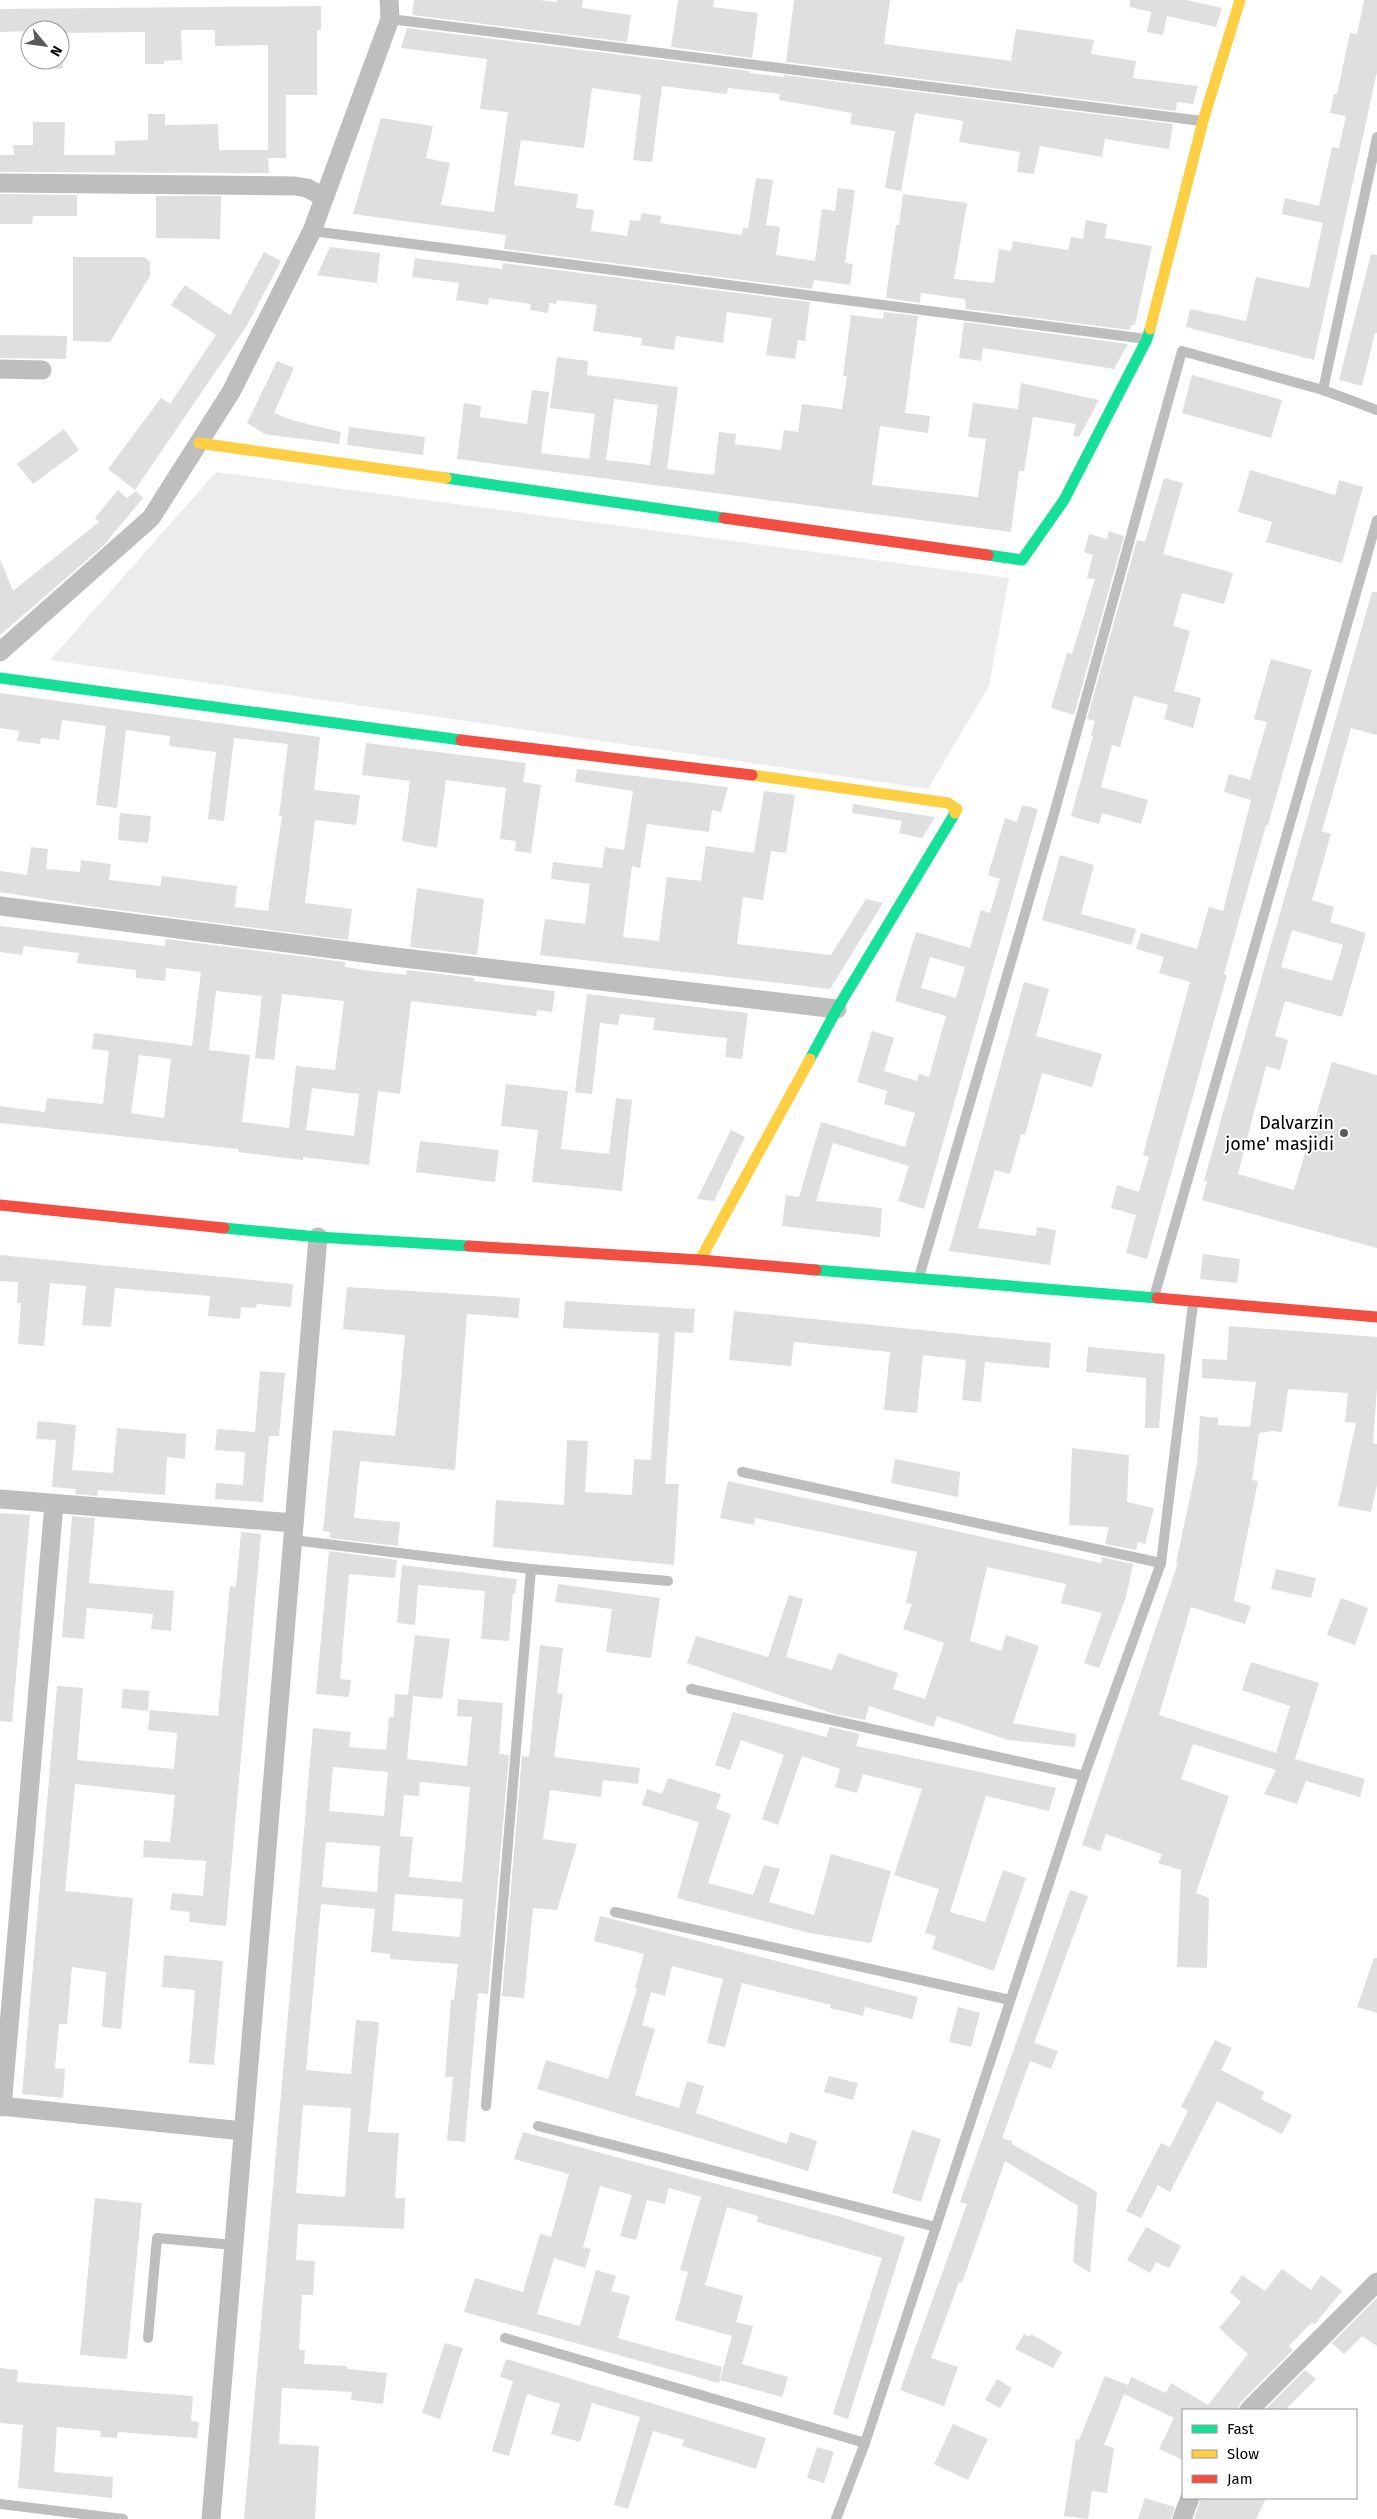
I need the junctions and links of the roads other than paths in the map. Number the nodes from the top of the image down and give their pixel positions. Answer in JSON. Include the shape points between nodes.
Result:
{"nodes":[{"id":1,"x":1240,"y":0,"type":"edge"},
{"id":2,"x":389,"y":9,"type":"edge"},
{"id":3,"x":1203,"y":121,"type":"junction"},
{"id":4,"x":1377,"y":136,"type":"edge"},
{"id":5,"x":0,"y":183,"type":"edge"},
{"id":6,"x":324,"y":197,"type":"junction"},
{"id":7,"x":312,"y":231,"type":"junction"},
{"id":8,"x":1147,"y":339,"type":"junction"},
{"id":9,"x":0,"y":369,"type":"edge"},
{"id":10,"x":42,"y":370,"type":"dead end"},
{"id":11,"x":1323,"y":390,"type":"junction"},
{"id":12,"x":1377,"y":410,"type":"edge"},
{"id":13,"x":199,"y":443,"type":"junction"},
{"id":14,"x":1377,"y":520,"type":"edge"},
{"id":15,"x":0,"y":652,"type":"edge"},
{"id":16,"x":0,"y":678,"type":"edge"},
{"id":17,"x":0,"y":906,"type":"edge"},
{"id":18,"x":837,"y":1008,"type":"junction"},
{"id":19,"x":0,"y":1205,"type":"edge"},
{"id":20,"x":318,"y":1237,"type":"junction"},
{"id":21,"x":700,"y":1260,"type":"junction"},
{"id":22,"x":919,"y":1277,"type":"junction"},
{"id":23,"x":1154,"y":1298,"type":"junction"},
{"id":24,"x":1193,"y":1304,"type":"junction"},
{"id":25,"x":1377,"y":1317,"type":"edge"},
{"id":26,"x":742,"y":1472,"type":"dead end"},
{"id":27,"x":0,"y":1499,"type":"edge"},
{"id":28,"x":54,"y":1504,"type":"junction"},
{"id":29,"x":294,"y":1531,"type":"junction"},
{"id":30,"x":1161,"y":1563,"type":"junction"},
{"id":31,"x":530,"y":1569,"type":"junction"},
{"id":32,"x":668,"y":1581,"type":"dead end"},
{"id":33,"x":691,"y":1689,"type":"dead end"},
{"id":34,"x":1084,"y":1776,"type":"junction"},
{"id":35,"x":615,"y":1912,"type":"dead end"},
{"id":36,"x":1010,"y":2000,"type":"junction"},
{"id":37,"x":486,"y":2106,"type":"dead end"},
{"id":38,"x":1,"y":2107,"type":"edge"},
{"id":39,"x":538,"y":2126,"type":"dead end"},
{"id":40,"x":242,"y":2131,"type":"junction"},
{"id":41,"x":936,"y":2227,"type":"junction"},
{"id":42,"x":234,"y":2245,"type":"junction"},
{"id":43,"x":1377,"y":2282,"type":"edge"},
{"id":44,"x":148,"y":2338,"type":"dead end"},
{"id":45,"x":505,"y":2338,"type":"dead end"},
{"id":46,"x":1251,"y":2409,"type":"edge"},
{"id":47,"x":865,"y":2443,"type":"junction"},
{"id":48,"x":1190,"y":2499,"type":"edge"},
{"id":49,"x":0,"y":2504,"type":"edge"},
{"id":50,"x":123,"y":2519,"type":"edge"},
{"id":51,"x":211,"y":2519,"type":"edge"},
{"id":52,"x":836,"y":2519,"type":"edge"},
{"id":53,"x":1182,"y":2519,"type":"edge"}],
"edges":[{"from":1,"to":3,"type":"street"},
{"from":2,"to":3,"type":"lane"},
{"from":2,"to":6,"type":"street"},
{"from":3,"to":8,"type":"street"},
{"from":4,"to":11,"type":"lane"},
{"from":5,"to":6,"type":"street","via":[[295,186]]},
{"from":6,"to":7,"type":"street"},
{"from":7,"to":8,"type":"lane"},
{"from":7,"to":13,"type":"street","via":[[231,392]]},
{"from":8,"to":13,"type":"street","via":[[1064,500],[1022,560]]},
{"from":9,"to":10,"type":"street"},
{"from":11,"to":12,"type":"lane"},
{"from":11,"to":22,"type":"lane","via":[[1182,350],[1055,811]]},
{"from":13,"to":15,"type":"street","via":[[151,518]]},
{"from":14,"to":23,"type":"lane"},
{"from":16,"to":18,"type":"street","via":[[190,706],[775,777],[948,803],[957,809]]},
{"from":17,"to":18,"type":"street","via":[[395,957]]},
{"from":18,"to":21,"type":"street"},
{"from":19,"to":20,"type":"street"},
{"from":20,"to":21,"type":"street"},
{"from":20,"to":29,"type":"street"},
{"from":21,"to":22,"type":"street"},
{"from":22,"to":23,"type":"street"},
{"from":23,"to":24,"type":"street"},
{"from":24,"to":25,"type":"street"},
{"from":24,"to":30,"type":"lane"},
{"from":26,"to":30,"type":"lane"},
{"from":27,"to":28,"type":"street"},
{"from":28,"to":29,"type":"street"},
{"from":28,"to":38,"type":"street"},
{"from":29,"to":31,"type":"lane"},
{"from":29,"to":40,"type":"street"},
{"from":30,"to":34,"type":"lane"},
{"from":31,"to":32,"type":"lane"},
{"from":31,"to":37,"type":"lane"},
{"from":33,"to":34,"type":"lane"},
{"from":34,"to":36,"type":"lane"},
{"from":35,"to":36,"type":"lane"},
{"from":36,"to":41,"type":"lane"},
{"from":38,"to":40,"type":"street"},
{"from":39,"to":41,"type":"lane"},
{"from":40,"to":42,"type":"street"},
{"from":41,"to":47,"type":"lane"},
{"from":42,"to":44,"type":"lane","via":[[158,2238]]},
{"from":42,"to":51,"type":"street"},
{"from":43,"to":46,"type":"street"},
{"from":45,"to":47,"type":"lane"},
{"from":47,"to":52,"type":"lane"},
{"from":48,"to":53,"type":"street"},
{"from":49,"to":50,"type":"lane"}]}
